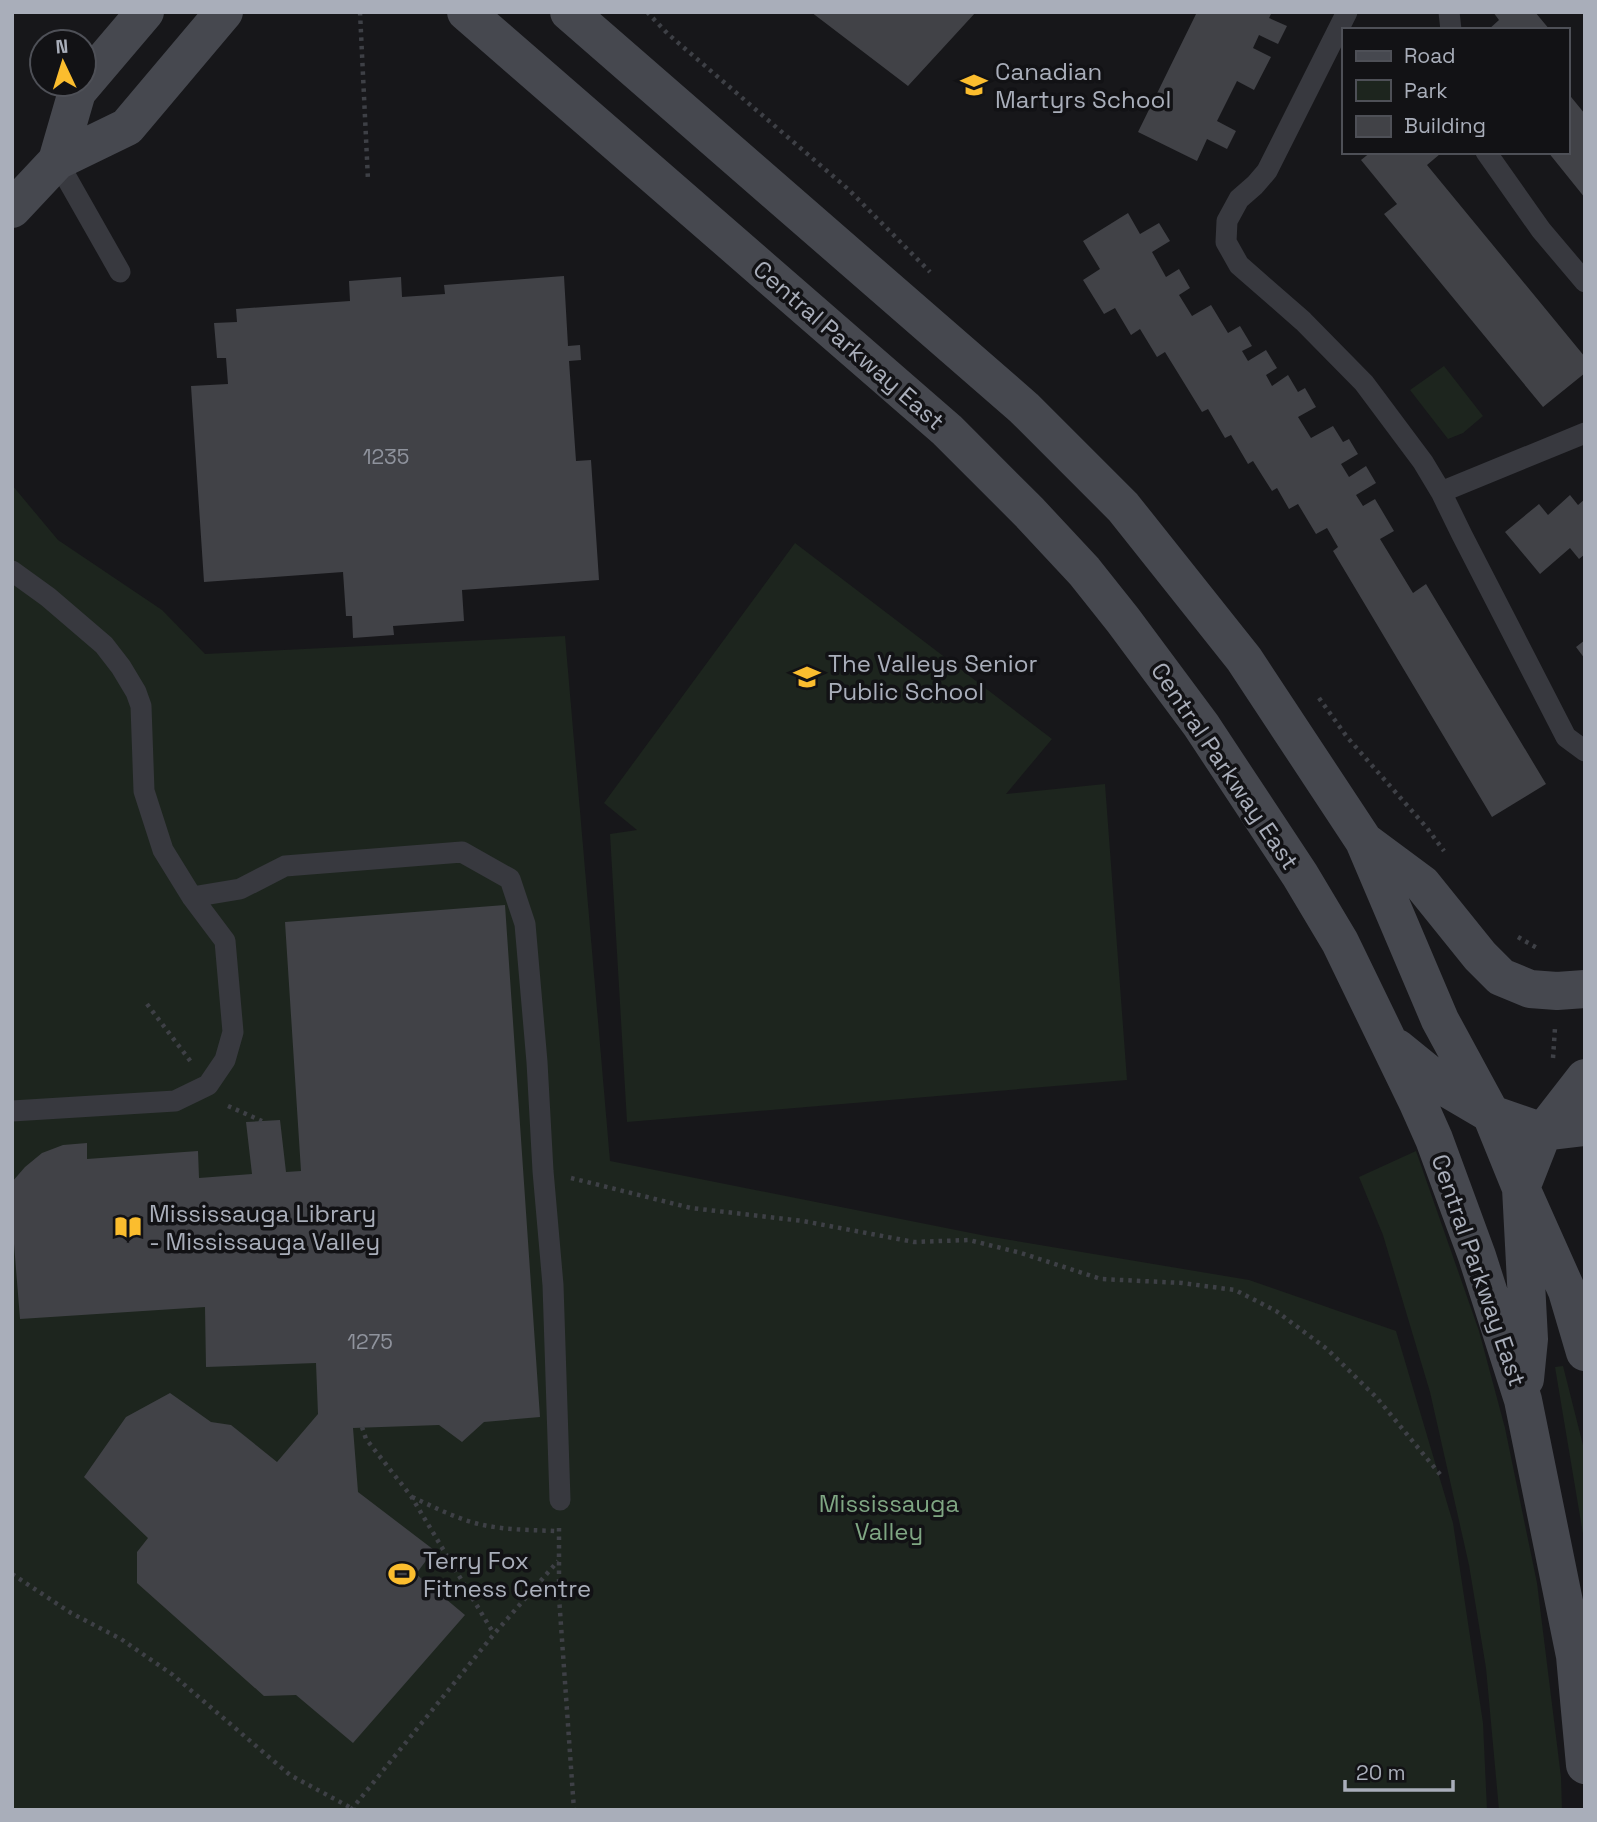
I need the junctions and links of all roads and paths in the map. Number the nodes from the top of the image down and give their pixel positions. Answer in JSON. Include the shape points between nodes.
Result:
{"nodes":[{"id":1,"x":145,"y":12,"type":"edge"},
{"id":2,"x":224,"y":12,"type":"edge"},
{"id":3,"x":360,"y":12,"type":"edge"},
{"id":4,"x":466,"y":12,"type":"edge"},
{"id":5,"x":569,"y":12,"type":"edge"},
{"id":6,"x":1346,"y":12,"type":"edge"},
{"id":7,"x":1487,"y":154,"type":"edge"},
{"id":8,"x":57,"y":161,"type":"junction"},
{"id":9,"x":368,"y":180,"type":"dead end"},
{"id":10,"x":12,"y":209,"type":"edge"},
{"id":11,"x":120,"y":272,"type":"dead end"},
{"id":12,"x":1585,"y":282,"type":"edge"},
{"id":13,"x":1585,"y":433,"type":"edge"},
{"id":14,"x":1441,"y":492,"type":"junction"},
{"id":15,"x":12,"y":570,"type":"edge"},
{"id":16,"x":1585,"y":751,"type":"edge"},
{"id":17,"x":1364,"y":841,"type":"junction"},
{"id":18,"x":192,"y":897,"type":"junction"},
{"id":19,"x":1585,"y":989,"type":"edge"},
{"id":20,"x":1388,"y":1040,"type":"junction"},
{"id":21,"x":1585,"y":1078,"type":"edge"},
{"id":22,"x":12,"y":1111,"type":"edge"},
{"id":23,"x":1491,"y":1114,"type":"junction"},
{"id":24,"x":1585,"y":1127,"type":"edge"},
{"id":25,"x":1543,"y":1132,"type":"junction"},
{"id":26,"x":543,"y":1171,"type":"junction"},
{"id":27,"x":1521,"y":1188,"type":"junction"},
{"id":28,"x":1585,"y":1352,"type":"edge"},
{"id":29,"x":1524,"y":1400,"type":"junction"},
{"id":30,"x":362,"y":1427,"type":"dead end"},
{"id":31,"x":1443,"y":1478,"type":"dead end"},
{"id":32,"x":411,"y":1496,"type":"junction"},
{"id":33,"x":560,"y":1500,"type":"joint"},
{"id":34,"x":559,"y":1531,"type":"junction"},
{"id":35,"x":558,"y":1561,"type":"junction"},
{"id":36,"x":12,"y":1574,"type":"edge"},
{"id":37,"x":494,"y":1634,"type":"junction"},
{"id":38,"x":1585,"y":1765,"type":"edge"},
{"id":39,"x":353,"y":1809,"type":"edge"},
{"id":40,"x":574,"y":1810,"type":"edge"}],
"edges":[{"from":1,"to":8,"type":"street","via":[[77,92]]},
{"from":2,"to":8,"type":"street","via":[[127,127]]},
{"from":3,"to":9,"type":"path"},
{"from":4,"to":20,"type":"street","name":"Central Parkway East","via":[[947,430],[1084,571],[1201,725],[1293,864],[1340,942]]},
{"from":5,"to":17,"type":"street","via":[[1024,408],[1123,507],[1244,659]]},
{"from":6,"to":14,"type":"lane","via":[[1267,171],[1240,199],[1227,221],[1226,242],[1239,265],[1364,383]]},
{"from":7,"to":12,"type":"lane"},
{"from":8,"to":10,"type":"street"},
{"from":8,"to":11,"type":"lane"},
{"from":13,"to":14,"type":"lane"},
{"from":14,"to":16,"type":"lane","via":[[1566,737]]},
{"from":15,"to":18,"type":"lane","via":[[104,645],[136,692],[141,706],[144,791],[163,850]]},
{"from":17,"to":19,"type":"street","via":[[1422,884],[1501,976],[1530,989]]},
{"from":17,"to":23,"type":"street","via":[[1440,1020]]},
{"from":18,"to":22,"type":"lane","via":[[225,941],[233,1032],[225,1060],[208,1085],[175,1101]]},
{"from":18,"to":26,"type":"lane","via":[[240,889],[285,866],[462,852],[510,879],[525,924]]},
{"from":20,"to":23,"type":"street","via":[[1445,1087]]},
{"from":20,"to":29,"type":"street","name":"Central Parkway East","via":[[1434,1139]]},
{"from":21,"to":25,"type":"street"},
{"from":23,"to":25,"type":"street"},
{"from":23,"to":27,"type":"street"},
{"from":24,"to":25,"type":"street"},
{"from":25,"to":27,"type":"street"},
{"from":26,"to":31,"type":"path","via":[[691,1208],[803,1221],[914,1242],[969,1240],[1101,1279],[1235,1290],[1276,1311],[1327,1349],[1377,1398]]},
{"from":26,"to":33,"type":"lane","via":[[553,1285]]},
{"from":27,"to":28,"type":"street","via":[[1567,1291]]},
{"from":27,"to":29,"type":"street","via":[[1529,1339]]},
{"from":29,"to":38,"type":"street","name":"Central Parkway East","via":[[1574,1656]]},
{"from":30,"to":32,"type":"path","via":[[366,1439]]},
{"from":32,"to":34,"type":"path","via":[[482,1525]]},
{"from":32,"to":37,"type":"path"},
{"from":33,"to":34,"type":"path"},
{"from":34,"to":35,"type":"path"},
{"from":35,"to":37,"type":"path"},
{"from":35,"to":40,"type":"path"},
{"from":36,"to":39,"type":"path","via":[[153,1660],[290,1775]]},
{"from":37,"to":39,"type":"path"}]}
